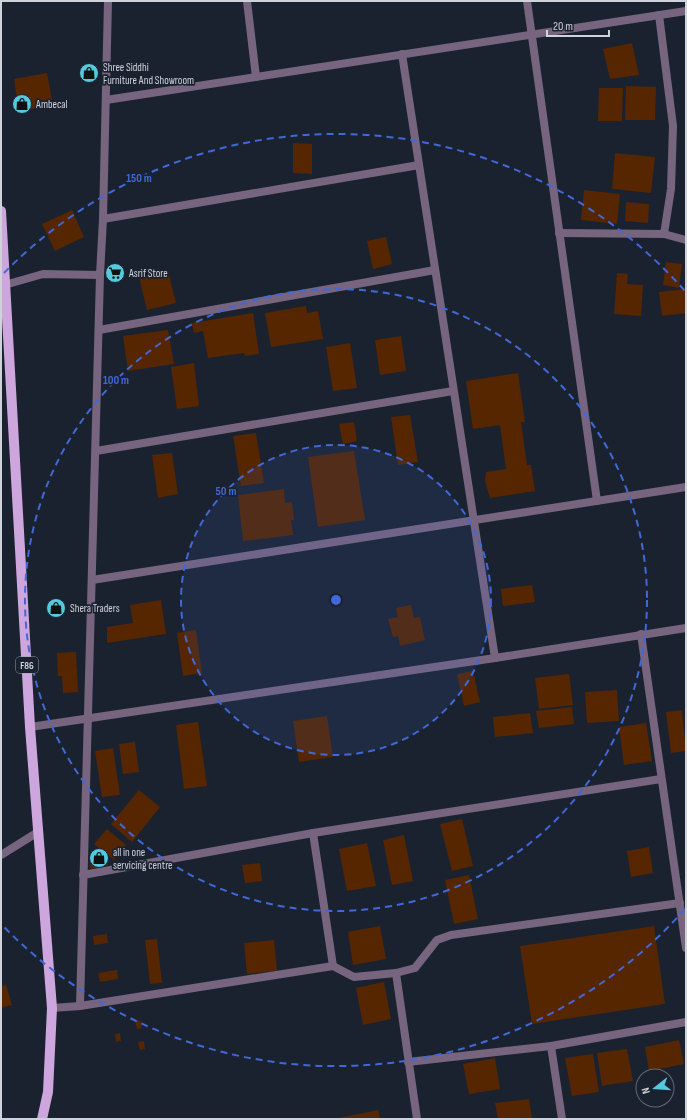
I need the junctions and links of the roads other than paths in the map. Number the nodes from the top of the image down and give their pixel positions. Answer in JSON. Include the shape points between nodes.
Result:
{"nodes":[{"id":1,"x":108,"y":1,"type":"edge"},
{"id":2,"x":247,"y":1,"type":"edge"},
{"id":3,"x":527,"y":1,"type":"edge"},
{"id":4,"x":686,"y":11,"type":"edge"},
{"id":5,"x":659,"y":15,"type":"junction"},
{"id":6,"x":531,"y":35,"type":"junction"},
{"id":7,"x":402,"y":54,"type":"junction"},
{"id":8,"x":256,"y":77,"type":"junction"},
{"id":9,"x":106,"y":100,"type":"junction"},
{"id":10,"x":419,"y":165,"type":"junction"},
{"id":11,"x":1,"y":211,"type":"edge"},
{"id":12,"x":103,"y":219,"type":"junction"},
{"id":13,"x":559,"y":232,"type":"junction"},
{"id":14,"x":664,"y":234,"type":"junction"},
{"id":15,"x":686,"y":240,"type":"edge"},
{"id":16,"x":435,"y":270,"type":"junction"},
{"id":17,"x":100,"y":275,"type":"junction"},
{"id":18,"x":3,"y":286,"type":"edge"},
{"id":19,"x":98,"y":330,"type":"junction"},
{"id":20,"x":453,"y":391,"type":"junction"},
{"id":21,"x":96,"y":451,"type":"junction"},
{"id":22,"x":686,"y":487,"type":"edge"},
{"id":23,"x":597,"y":501,"type":"junction"},
{"id":24,"x":474,"y":520,"type":"junction"},
{"id":25,"x":92,"y":580,"type":"junction"},
{"id":26,"x":686,"y":628,"type":"edge"},
{"id":27,"x":641,"y":634,"type":"junction"},
{"id":28,"x":495,"y":658,"type":"junction"},
{"id":29,"x":88,"y":718,"type":"junction"},
{"id":30,"x":30,"y":727,"type":"junction"},
{"id":31,"x":662,"y":779,"type":"junction"},
{"id":32,"x":38,"y":832,"type":"junction"},
{"id":33,"x":314,"y":833,"type":"junction"},
{"id":34,"x":1,"y":855,"type":"edge"},
{"id":35,"x":83,"y":874,"type":"junction"},
{"id":36,"x":680,"y":903,"type":"junction"},
{"id":37,"x":686,"y":948,"type":"edge"},
{"id":38,"x":333,"y":966,"type":"junction"},
{"id":39,"x":396,"y":973,"type":"junction"},
{"id":40,"x":80,"y":1006,"type":"junction"},
{"id":41,"x":52,"y":1008,"type":"junction"},
{"id":42,"x":686,"y":1022,"type":"edge"},
{"id":43,"x":551,"y":1046,"type":"junction"},
{"id":44,"x":408,"y":1062,"type":"junction"},
{"id":45,"x":42,"y":1119,"type":"edge"},
{"id":46,"x":417,"y":1119,"type":"edge"},
{"id":47,"x":562,"y":1119,"type":"edge"}],
"edges":[{"from":1,"to":9,"type":"street"},
{"from":2,"to":8,"type":"street"},
{"from":3,"to":6,"type":"street"},
{"from":4,"to":5,"type":"street"},
{"from":5,"to":6,"type":"street"},
{"from":5,"to":14,"type":"street","via":[[673,126],[671,189]]},
{"from":6,"to":7,"type":"street"},
{"from":6,"to":13,"type":"street"},
{"from":7,"to":8,"type":"street"},
{"from":7,"to":10,"type":"street"},
{"from":8,"to":9,"type":"street"},
{"from":9,"to":12,"type":"street"},
{"from":10,"to":12,"type":"street"},
{"from":10,"to":16,"type":"street"},
{"from":11,"to":18,"type":"main road","number":"F86"},
{"from":12,"to":17,"type":"street"},
{"from":13,"to":14,"type":"street"},
{"from":13,"to":23,"type":"street"},
{"from":14,"to":15,"type":"street"},
{"from":16,"to":19,"type":"street"},
{"from":16,"to":20,"type":"street"},
{"from":17,"to":18,"type":"street","via":[[43,274]]},
{"from":17,"to":19,"type":"street"},
{"from":18,"to":30,"type":"main road","number":"F86"},
{"from":19,"to":21,"type":"street"},
{"from":20,"to":21,"type":"street"},
{"from":20,"to":24,"type":"street"},
{"from":21,"to":25,"type":"street"},
{"from":22,"to":23,"type":"street"},
{"from":23,"to":24,"type":"street"},
{"from":24,"to":25,"type":"street"},
{"from":24,"to":28,"type":"street"},
{"from":25,"to":29,"type":"street"},
{"from":26,"to":27,"type":"street"},
{"from":27,"to":28,"type":"street"},
{"from":27,"to":31,"type":"street"},
{"from":28,"to":29,"type":"street"},
{"from":29,"to":30,"type":"street"},
{"from":29,"to":35,"type":"street"},
{"from":30,"to":32,"type":"main road","number":"F86"},
{"from":31,"to":33,"type":"street"},
{"from":31,"to":36,"type":"street"},
{"from":32,"to":34,"type":"street"},
{"from":32,"to":41,"type":"main road","number":"F86"},
{"from":33,"to":35,"type":"street"},
{"from":33,"to":38,"type":"street"},
{"from":35,"to":40,"type":"street"},
{"from":36,"to":37,"type":"street"},
{"from":36,"to":39,"type":"street","via":[[451,935],[437,940],[416,968]]},
{"from":38,"to":39,"type":"street","via":[[354,977]]},
{"from":38,"to":40,"type":"street"},
{"from":39,"to":44,"type":"street"},
{"from":40,"to":41,"type":"street"},
{"from":41,"to":45,"type":"main road","number":"F86","via":[[48,1092]]},
{"from":42,"to":43,"type":"street"},
{"from":43,"to":44,"type":"street"},
{"from":43,"to":47,"type":"street"},
{"from":44,"to":46,"type":"street"}]}
